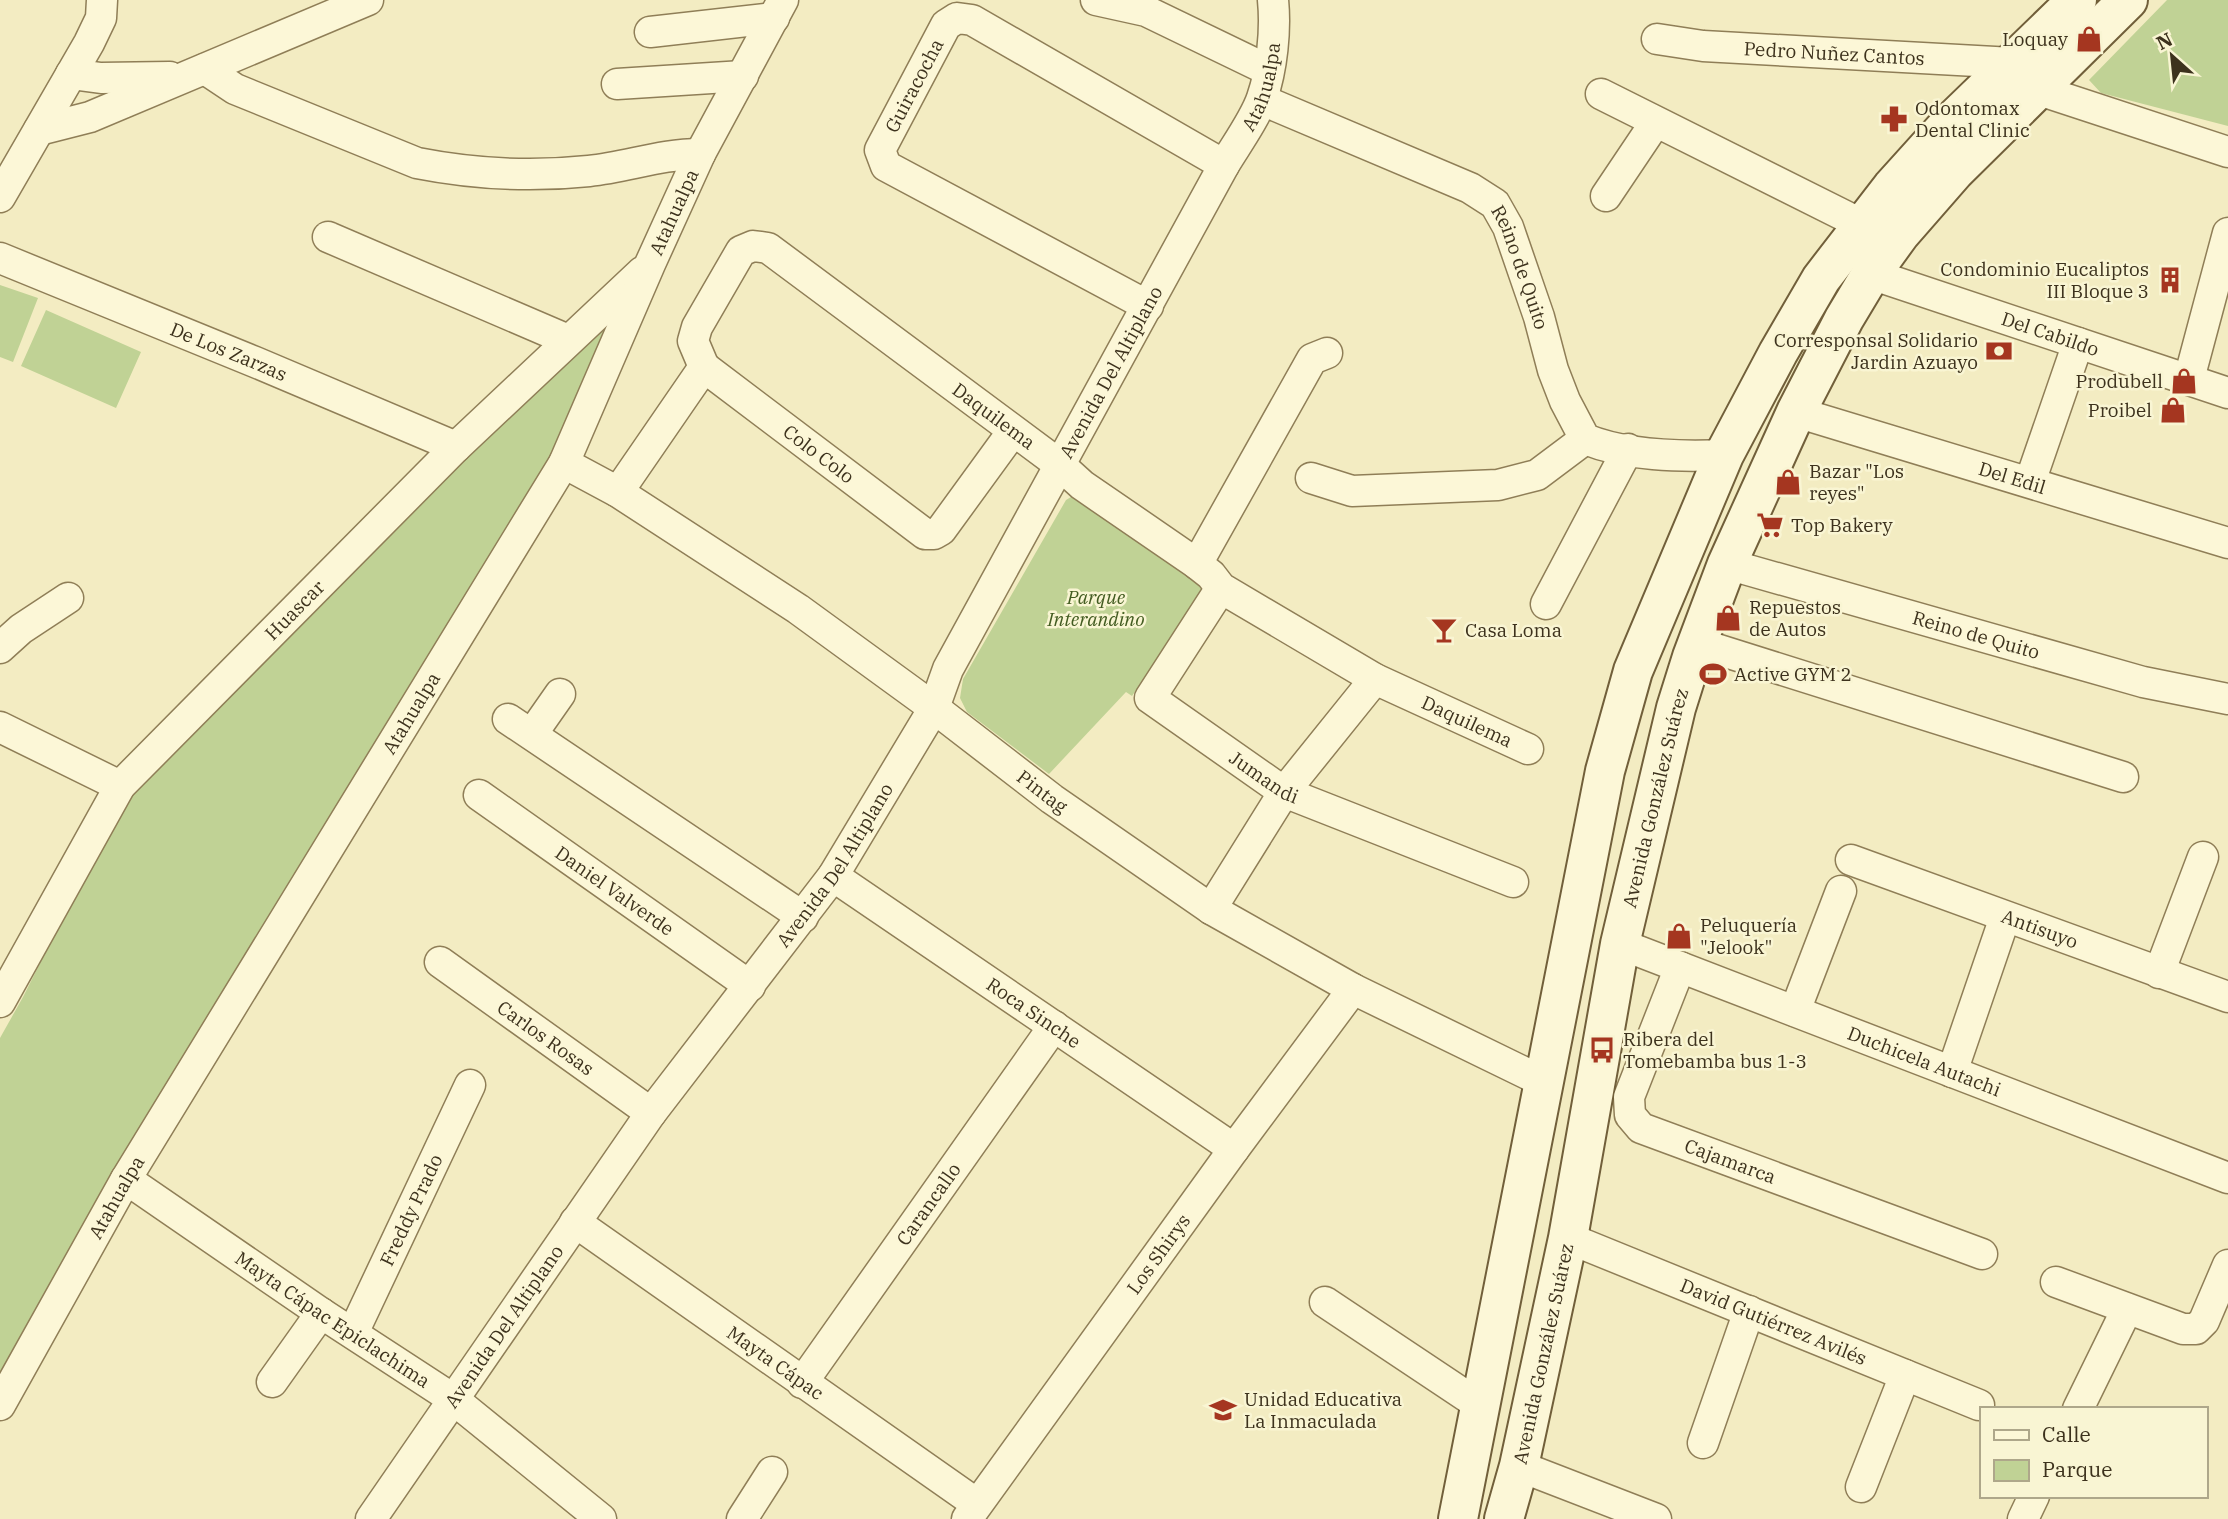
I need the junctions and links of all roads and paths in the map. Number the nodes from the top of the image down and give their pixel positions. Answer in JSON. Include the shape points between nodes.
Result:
{"nodes":[{"id":1,"x":102,"y":0,"type":"edge"},
{"id":2,"x":368,"y":0,"type":"edge"},
{"id":3,"x":1096,"y":0,"type":"edge"},
{"id":4,"x":1273,"y":0,"type":"edge"},
{"id":5,"x":2128,"y":0,"type":"edge"},
{"id":6,"x":778,"y":9,"type":"edge"},
{"id":7,"x":2074,"y":12,"type":"edge"},
{"id":8,"x":650,"y":32,"type":"dead end"},
{"id":9,"x":1657,"y":39,"type":"dead end"},
{"id":10,"x":2013,"y":63,"type":"junction"},
{"id":11,"x":1268,"y":70,"type":"junction"},
{"id":12,"x":195,"y":73,"type":"junction"},
{"id":13,"x":71,"y":74,"type":"junction"},
{"id":14,"x":743,"y":76,"type":"junction"},
{"id":15,"x":617,"y":84,"type":"dead end"},
{"id":16,"x":2039,"y":90,"type":"junction"},
{"id":17,"x":1601,"y":94,"type":"dead end"},
{"id":18,"x":1262,"y":100,"type":"junction"},
{"id":19,"x":1655,"y":123,"type":"junction"},
{"id":20,"x":39,"y":130,"type":"junction"},
{"id":21,"x":2228,"y":152,"type":"edge"},
{"id":22,"x":700,"y":154,"type":"junction"},
{"id":23,"x":1224,"y":165,"type":"junction"},
{"id":24,"x":1606,"y":196,"type":"dead end"},
{"id":25,"x":0,"y":197,"type":"edge"},
{"id":26,"x":1863,"y":225,"type":"junction"},
{"id":27,"x":2228,"y":233,"type":"edge"},
{"id":28,"x":328,"y":237,"type":"dead end"},
{"id":29,"x":0,"y":258,"type":"edge"},
{"id":30,"x":650,"y":264,"type":"junction"},
{"id":31,"x":1871,"y":274,"type":"junction"},
{"id":32,"x":1148,"y":306,"type":"junction"},
{"id":33,"x":568,"y":340,"type":"junction"},
{"id":34,"x":2078,"y":342,"type":"junction"},
{"id":35,"x":1327,"y":353,"type":"dead end"},
{"id":36,"x":704,"y":367,"type":"junction"},
{"id":37,"x":2189,"y":379,"type":"junction"},
{"id":38,"x":2228,"y":393,"type":"edge"},
{"id":39,"x":1796,"y":412,"type":"junction"},
{"id":40,"x":1013,"y":431,"type":"junction"},
{"id":41,"x":1585,"y":439,"type":"junction"},
{"id":42,"x":456,"y":447,"type":"junction"},
{"id":43,"x":1628,"y":449,"type":"junction"},
{"id":44,"x":1724,"y":455,"type":"junction"},
{"id":45,"x":564,"y":463,"type":"junction"},
{"id":46,"x":1060,"y":465,"type":"junction"},
{"id":47,"x":1311,"y":478,"type":"dead end"},
{"id":48,"x":2030,"y":482,"type":"junction"},
{"id":49,"x":618,"y":492,"type":"junction"},
{"id":50,"x":2228,"y":543,"type":"edge"},
{"id":51,"x":1197,"y":564,"type":"junction"},
{"id":52,"x":1727,"y":564,"type":"junction"},
{"id":53,"x":1221,"y":588,"type":"junction"},
{"id":54,"x":68,"y":598,"type":"dead end"},
{"id":55,"x":1546,"y":604,"type":"dead end"},
{"id":56,"x":1697,"y":643,"type":"junction"},
{"id":57,"x":0,"y":648,"type":"edge"},
{"id":58,"x":1375,"y":679,"type":"junction"},
{"id":59,"x":560,"y":694,"type":"dead end"},
{"id":60,"x":2228,"y":699,"type":"edge"},
{"id":61,"x":934,"y":708,"type":"junction"},
{"id":62,"x":0,"y":727,"type":"edge"},
{"id":63,"x":1528,"y":749,"type":"dead end"},
{"id":64,"x":2123,"y":777,"type":"dead end"},
{"id":65,"x":120,"y":786,"type":"junction"},
{"id":66,"x":1284,"y":792,"type":"junction"},
{"id":67,"x":479,"y":795,"type":"dead end"},
{"id":68,"x":2203,"y":857,"type":"dead end"},
{"id":69,"x":1851,"y":860,"type":"dead end"},
{"id":70,"x":833,"y":876,"type":"junction"},
{"id":71,"x":1513,"y":882,"type":"dead end"},
{"id":72,"x":1842,"y":891,"type":"dead end"},
{"id":73,"x":1211,"y":909,"type":"junction"},
{"id":74,"x":803,"y":917,"type":"junction"},
{"id":75,"x":2005,"y":917,"type":"junction"},
{"id":76,"x":1620,"y":944,"type":"junction"},
{"id":77,"x":440,"y":962,"type":"dead end"},
{"id":78,"x":1680,"y":967,"type":"junction"},
{"id":79,"x":2159,"y":974,"type":"junction"},
{"id":80,"x":750,"y":986,"type":"junction"},
{"id":81,"x":1353,"y":989,"type":"junction"},
{"id":82,"x":2228,"y":997,"type":"edge"},
{"id":83,"x":0,"y":1002,"type":"edge"},
{"id":84,"x":1795,"y":1011,"type":"junction"},
{"id":85,"x":1054,"y":1026,"type":"junction"},
{"id":86,"x":1952,"y":1072,"type":"junction"},
{"id":87,"x":1544,"y":1082,"type":"junction"},
{"id":88,"x":470,"y":1085,"type":"dead end"},
{"id":89,"x":651,"y":1113,"type":"junction"},
{"id":90,"x":1234,"y":1149,"type":"junction"},
{"id":91,"x":2228,"y":1178,"type":"edge"},
{"id":92,"x":126,"y":1179,"type":"junction"},
{"id":93,"x":575,"y":1222,"type":"junction"},
{"id":94,"x":1568,"y":1238,"type":"junction"},
{"id":95,"x":1982,"y":1254,"type":"dead end"},
{"id":96,"x":2228,"y":1265,"type":"edge"},
{"id":97,"x":2056,"y":1282,"type":"dead end"},
{"id":98,"x":1325,"y":1302,"type":"dead end"},
{"id":99,"x":2127,"y":1309,"type":"junction"},
{"id":100,"x":1749,"y":1311,"type":"junction"},
{"id":101,"x":320,"y":1312,"type":"junction"},
{"id":102,"x":353,"y":1333,"type":"junction"},
{"id":103,"x":1905,"y":1375,"type":"junction"},
{"id":104,"x":272,"y":1382,"type":"dead end"},
{"id":105,"x":802,"y":1383,"type":"junction"},
{"id":106,"x":453,"y":1399,"type":"junction"},
{"id":107,"x":0,"y":1405,"type":"edge"},
{"id":108,"x":1979,"y":1405,"type":"dead end"},
{"id":109,"x":1481,"y":1406,"type":"junction"},
{"id":110,"x":2079,"y":1407,"type":"edge"},
{"id":111,"x":1703,"y":1443,"type":"dead end"},
{"id":112,"x":1519,"y":1466,"type":"junction"},
{"id":113,"x":772,"y":1472,"type":"dead end"},
{"id":114,"x":1861,"y":1487,"type":"dead end"},
{"id":115,"x":2033,"y":1498,"type":"edge"},
{"id":116,"x":972,"y":1512,"type":"edge"},
{"id":117,"x":372,"y":1519,"type":"edge"},
{"id":118,"x":601,"y":1519,"type":"edge"},
{"id":119,"x":742,"y":1519,"type":"edge"},
{"id":120,"x":1458,"y":1519,"type":"edge"},
{"id":121,"x":1504,"y":1519,"type":"edge"},
{"id":122,"x":1656,"y":1519,"type":"edge"},
{"id":123,"x":2023,"y":1519,"type":"edge"}],
"edges":[{"from":1,"to":13,"type":"street","via":[[101,18]]},
{"from":2,"to":12,"type":"street"},
{"from":3,"to":11,"type":"street","via":[[1146,12]]},
{"from":4,"to":11,"type":"street","name":"Atahualpa"},
{"from":5,"to":7,"type":"main road","name":"Avenida González Suárez"},
{"from":6,"to":8,"type":"street"},
{"from":6,"to":14,"type":"street","name":"Atahualpa"},
{"from":7,"to":10,"type":"main road","name":"Avenida González Suárez"},
{"from":7,"to":16,"type":"main road","name":"Avenida González Suárez"},
{"from":9,"to":10,"type":"street","name":"Pedro Nuñez Cantos","via":[[1703,46]]},
{"from":10,"to":16,"type":"street"},
{"from":10,"to":26,"type":"main road","name":"Avenida González Suárez","via":[[1948,125]]},
{"from":11,"to":18,"type":"street","name":"Atahualpa"},
{"from":12,"to":13,"type":"street","via":[[101,78]]},
{"from":12,"to":20,"type":"street","via":[[90,117]]},
{"from":12,"to":22,"type":"street","via":[[418,163],[450,169],[496,174],[589,171],[673,154]]},
{"from":13,"to":20,"type":"street"},
{"from":14,"to":15,"type":"street"},
{"from":14,"to":22,"type":"street","name":"Atahualpa"},
{"from":16,"to":21,"type":"street"},
{"from":16,"to":31,"type":"main road","name":"Avenida González Suárez","via":[[1955,171]]},
{"from":17,"to":19,"type":"street"},
{"from":18,"to":23,"type":"street","name":"Atahualpa"},
{"from":18,"to":41,"type":"street","name":"Reino de Quito","via":[[1470,188],[1495,204],[1508,227],[1553,370]]},
{"from":19,"to":24,"type":"street"},
{"from":19,"to":26,"type":"street"},
{"from":20,"to":25,"type":"street"},
{"from":22,"to":30,"type":"street","name":"Atahualpa"},
{"from":23,"to":32,"type":"street","name":"Avenida Del Altiplano"},
{"from":23,"to":32,"type":"street","name":"Guiracocha","via":[[972,20],[957,18],[946,25],[880,150],[887,166]]},
{"from":26,"to":44,"type":"main road","name":"Avenida González Suárez","via":[[1821,279]]},
{"from":27,"to":37,"type":"street"},
{"from":28,"to":33,"type":"street"},
{"from":29,"to":42,"type":"street","name":"De Los Zarzas"},
{"from":30,"to":33,"type":"street","name":"Huascar"},
{"from":30,"to":45,"type":"street","name":"Atahualpa"},
{"from":31,"to":34,"type":"street","name":"Del Cabildo"},
{"from":31,"to":39,"type":"main road","name":"Avenida González Suárez"},
{"from":32,"to":46,"type":"street","name":"Avenida Del Altiplano"},
{"from":33,"to":42,"type":"street","name":"Huascar"},
{"from":34,"to":37,"type":"street","name":"Del Cabildo"},
{"from":34,"to":48,"type":"street"},
{"from":35,"to":51,"type":"street","via":[[1312,359]]},
{"from":36,"to":40,"type":"street","name":"Colo Colo","via":[[925,534],[941,530]]},
{"from":36,"to":40,"type":"street","name":"Daquilema","via":[[693,341],[697,327],[741,251],[753,246],[768,248]]},
{"from":36,"to":49,"type":"street"},
{"from":37,"to":38,"type":"street","name":"Del Cabildo"},
{"from":39,"to":48,"type":"street","name":"Del Edil"},
{"from":39,"to":52,"type":"main road","name":"Avenida González Suárez"},
{"from":40,"to":46,"type":"street","name":"Daquilema"},
{"from":41,"to":43,"type":"street"},
{"from":41,"to":47,"type":"street","via":[[1537,475],[1498,485],[1352,491]]},
{"from":42,"to":65,"type":"street","name":"Huascar"},
{"from":43,"to":44,"type":"street"},
{"from":43,"to":55,"type":"street"},
{"from":44,"to":87,"type":"main road","name":"Avenida González Suárez","via":[[1633,671],[1605,771]]},
{"from":45,"to":49,"type":"street","name":"Pintag"},
{"from":45,"to":92,"type":"street","name":"Atahualpa"},
{"from":46,"to":51,"type":"street","name":"Daquilema"},
{"from":46,"to":61,"type":"street","name":"Avenida Del Altiplano","via":[[948,668]]},
{"from":48,"to":50,"type":"street","name":"Del Edil"},
{"from":49,"to":61,"type":"street","name":"Pintag","via":[[798,610]]},
{"from":51,"to":53,"type":"street","name":"Daquilema"},
{"from":52,"to":56,"type":"main road","name":"Avenida González Suárez"},
{"from":52,"to":60,"type":"street","name":"Reino de Quito","via":[[2143,682]]},
{"from":53,"to":58,"type":"street","name":"Daquilema"},
{"from":53,"to":66,"type":"street","name":"Jumandi","via":[[1150,698]]},
{"from":54,"to":57,"type":"street"},
{"from":56,"to":64,"type":"street"},
{"from":56,"to":76,"type":"main road","name":"Avenida González Suárez","via":[[1676,708]]},
{"from":58,"to":63,"type":"street","name":"Daquilema"},
{"from":58,"to":66,"type":"street"},
{"from":59,"to":74,"type":"street","via":[[520,726]]},
{"from":61,"to":70,"type":"street","name":"Avenida Del Altiplano"},
{"from":61,"to":73,"type":"street","name":"Pintag","via":[[1052,799]]},
{"from":62,"to":65,"type":"street"},
{"from":65,"to":83,"type":"street","name":"Huascar"},
{"from":66,"to":71,"type":"street","name":"Jumandi"},
{"from":66,"to":73,"type":"street"},
{"from":67,"to":80,"type":"street","name":"Daniel Valverde"},
{"from":68,"to":79,"type":"street"},
{"from":69,"to":75,"type":"street","name":"Antisuyo"},
{"from":70,"to":74,"type":"street","name":"Avenida Del Altiplano"},
{"from":70,"to":85,"type":"street","name":"Roca Sinche"},
{"from":72,"to":84,"type":"street"},
{"from":73,"to":81,"type":"street","name":"Pintag"},
{"from":74,"to":80,"type":"street","name":"Avenida Del Altiplano"},
{"from":75,"to":79,"type":"street","name":"Antisuyo"},
{"from":75,"to":86,"type":"street"},
{"from":76,"to":78,"type":"street","name":"Duchicela Autachi"},
{"from":76,"to":94,"type":"main road","name":"Avenida González Suárez"},
{"from":77,"to":89,"type":"street","name":"Carlos Rosas"},
{"from":78,"to":84,"type":"street","name":"Duchicela Autachi"},
{"from":78,"to":95,"type":"street","name":"Cajamarca","via":[[1629,1097],[1630,1115],[1640,1128]]},
{"from":79,"to":82,"type":"street","name":"Antisuyo"},
{"from":80,"to":89,"type":"street","name":"Avenida Del Altiplano"},
{"from":81,"to":87,"type":"street","name":"Pintag"},
{"from":81,"to":90,"type":"street","name":"Los Shirys"},
{"from":84,"to":86,"type":"street","name":"Duchicela Autachi"},
{"from":85,"to":90,"type":"street","name":"Roca Sinche"},
{"from":85,"to":105,"type":"street","name":"Carancallo"},
{"from":86,"to":91,"type":"street","name":"Duchicela Autachi"},
{"from":87,"to":109,"type":"main road","name":"Avenida González Suárez"},
{"from":88,"to":102,"type":"street","name":"Freddy Prado"},
{"from":89,"to":93,"type":"street","name":"Avenida Del Altiplano"},
{"from":90,"to":116,"type":"street","name":"Los Shirys"},
{"from":92,"to":101,"type":"street","name":"Mayta Cápac Epiclachima"},
{"from":92,"to":107,"type":"street","name":"Atahualpa"},
{"from":93,"to":105,"type":"street","name":"Mayta Cápac"},
{"from":93,"to":106,"type":"street","name":"Avenida Del Altiplano"},
{"from":94,"to":100,"type":"street","name":"David Gutiérrez Avilés"},
{"from":94,"to":112,"type":"main road","name":"Avenida González Suárez"},
{"from":96,"to":99,"type":"street","via":[[2204,1321],[2196,1329],[2183,1329]]},
{"from":97,"to":99,"type":"street"},
{"from":98,"to":109,"type":"street"},
{"from":99,"to":110,"type":"street"},
{"from":100,"to":103,"type":"street","name":"David Gutiérrez Avilés"},
{"from":100,"to":111,"type":"street"},
{"from":101,"to":102,"type":"street","name":"Mayta Cápac Epiclachima"},
{"from":101,"to":104,"type":"street"},
{"from":102,"to":106,"type":"street","name":"Mayta Cápac Epiclachima"},
{"from":103,"to":108,"type":"street","name":"David Gutiérrez Avilés"},
{"from":103,"to":114,"type":"street"},
{"from":105,"to":116,"type":"street","name":"Mayta Cápac"},
{"from":106,"to":117,"type":"street","name":"Avenida Del Altiplano"},
{"from":106,"to":118,"type":"street","name":"Mayta Cápac Epiclachima"},
{"from":109,"to":120,"type":"main road","name":"Avenida González Suárez"},
{"from":112,"to":121,"type":"main road","name":"Avenida González Suárez"},
{"from":112,"to":122,"type":"street"},
{"from":113,"to":119,"type":"street"},
{"from":115,"to":123,"type":"street"}]}
